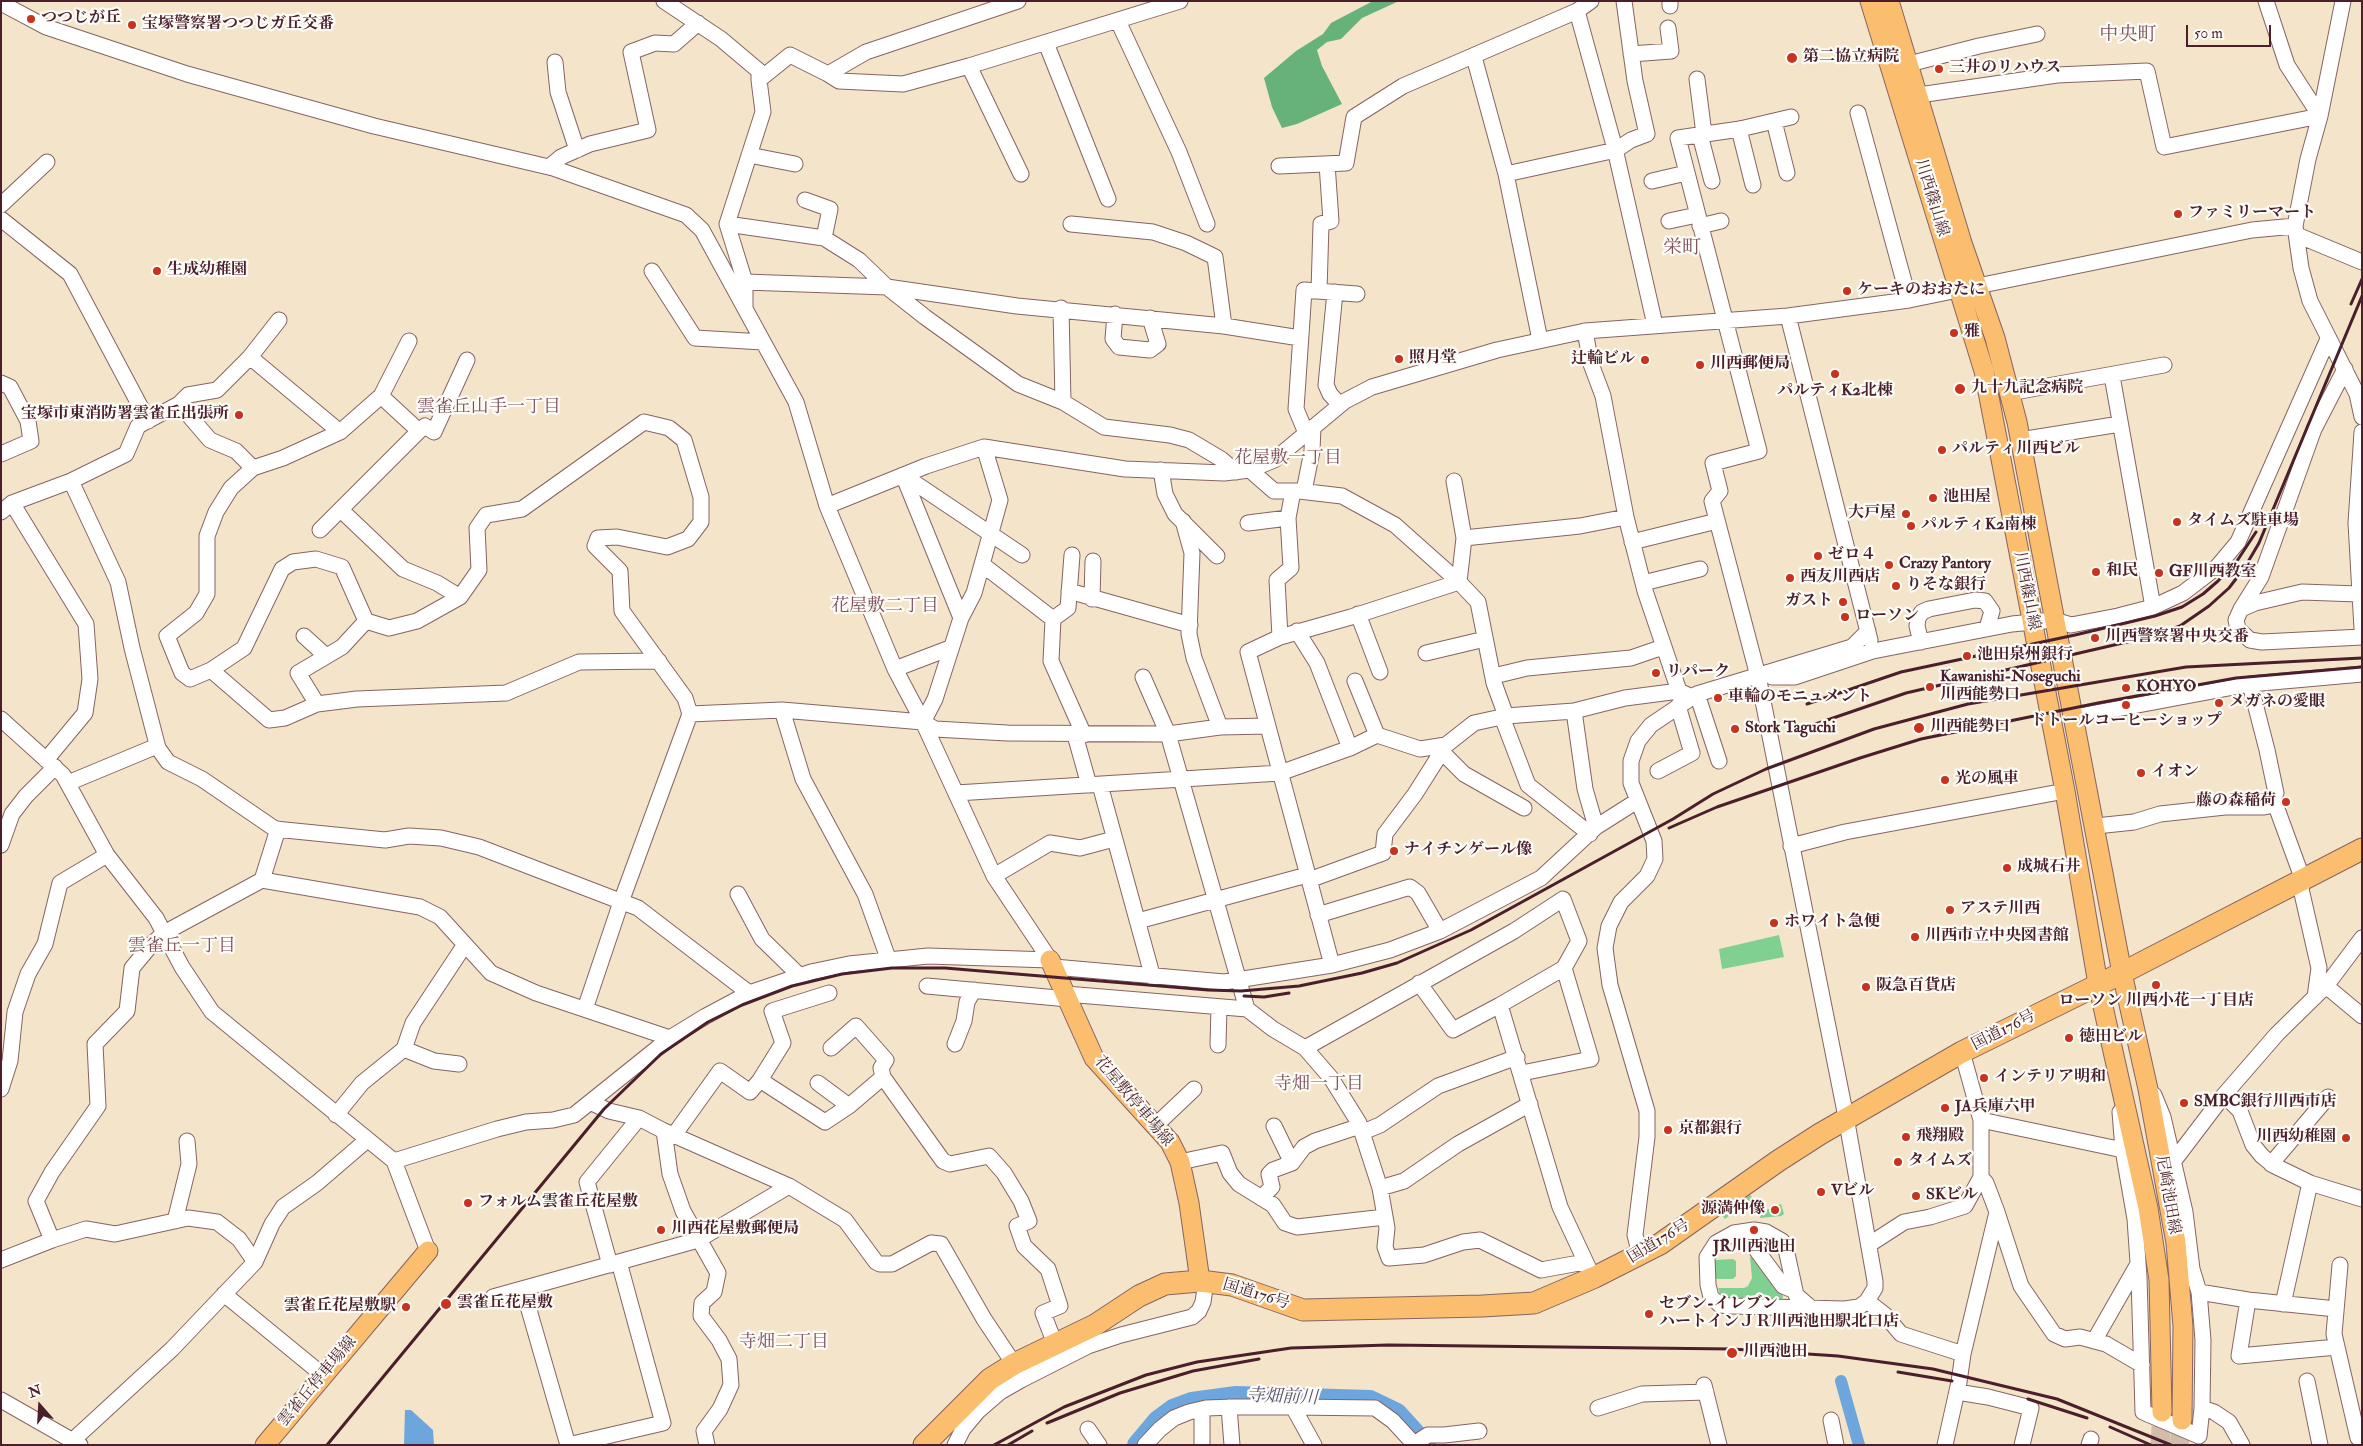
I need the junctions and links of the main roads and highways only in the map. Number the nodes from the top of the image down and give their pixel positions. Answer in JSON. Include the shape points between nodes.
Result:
{"nodes":[{"id":1,"x":1870,"y":1,"type":"edge"},
{"id":2,"x":1889,"y":1,"type":"edge"},
{"id":3,"x":1968,"y":289,"type":"junction"},
{"id":4,"x":2362,"y":849,"type":"edge"},
{"id":5,"x":1052,"y":963,"type":"road end"},
{"id":6,"x":2122,"y":974,"type":"junction"},
{"id":7,"x":2098,"y":984,"type":"junction"},
{"id":8,"x":428,"y":1251,"type":"road end"},
{"id":9,"x":1203,"y":1281,"type":"junction"},
{"id":10,"x":2162,"y":1412,"type":"tunnel mouth"},
{"id":11,"x":2182,"y":1420,"type":"tunnel mouth"},
{"id":12,"x":265,"y":1445,"type":"edge"},
{"id":13,"x":924,"y":1445,"type":"edge"}],
"edges":[{"from":1,"to":3,"type":"main road","name":"川西篠山線"},
{"from":2,"to":3,"type":"main road","name":"川西篠山線","via":[[1919,95]]},
{"from":3,"to":6,"type":"main road","name":"川西篠山線","via":[[1995,338],[2020,440]]},
{"from":3,"to":7,"type":"main road","name":"川西篠山線","via":[[2065,791]]},
{"from":4,"to":6,"type":"highway","name":"国道176号"},
{"from":5,"to":9,"type":"main road","name":"花屋敷停車場線","via":[[1094,1058],[1156,1125],[1180,1162]]},
{"from":6,"to":7,"type":"highway","name":"国道176号"},
{"from":6,"to":11,"type":"main road","name":"尼崎池田線","via":[[2176,1243],[2183,1326]]},
{"from":7,"to":9,"type":"highway","name":"国道176号","via":[[1962,1052],[1846,1117],[1640,1255],[1590,1271],[1534,1303],[1303,1310],[1232,1284]]},
{"from":7,"to":10,"type":"main road","name":"尼崎池田線","via":[[2148,1208],[2159,1280]]},
{"from":8,"to":12,"type":"main road","name":"雲雀丘停車場線"},
{"from":9,"to":13,"type":"highway","name":"国道176号","via":[[1165,1284],[1139,1296],[1095,1325],[1014,1364],[990,1379]]}]}
